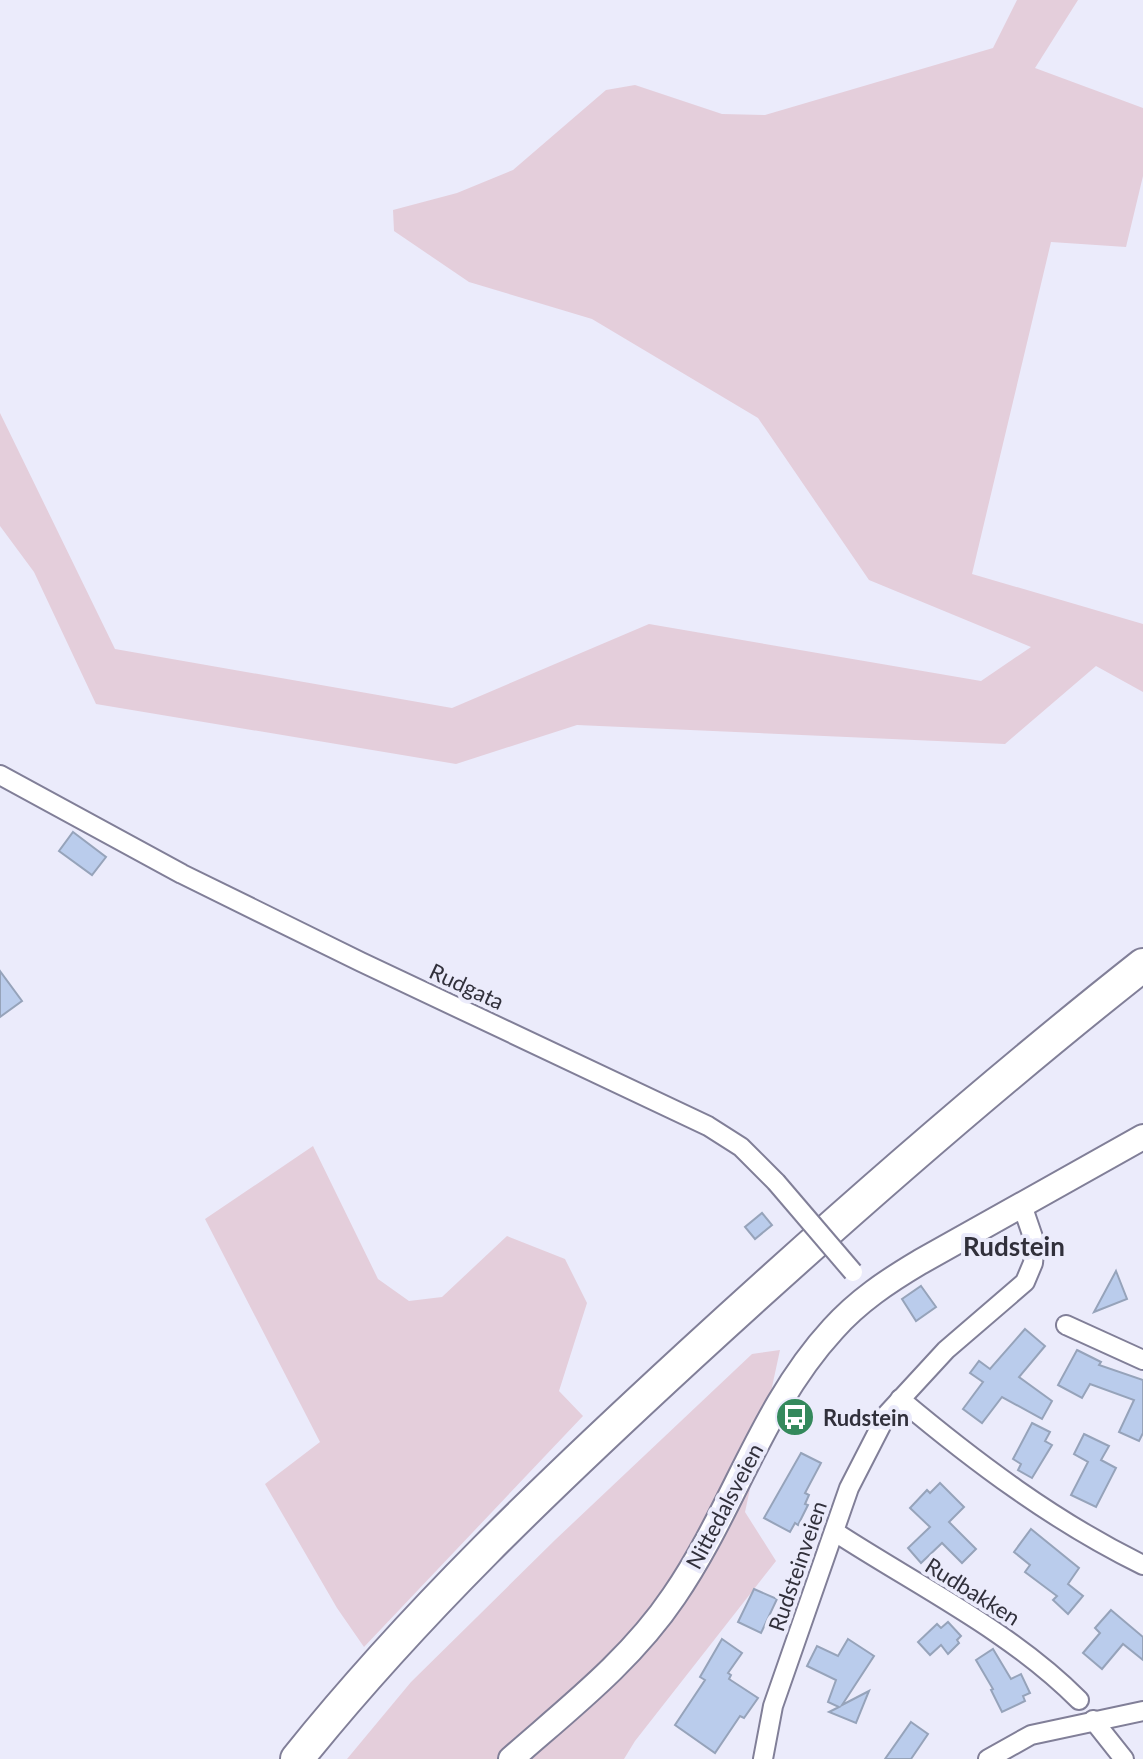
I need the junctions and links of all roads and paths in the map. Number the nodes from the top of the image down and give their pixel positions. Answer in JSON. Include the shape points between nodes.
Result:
{"nodes":[{"id":1,"x":0,"y":775,"type":"edge"},
{"id":2,"x":1143,"y":965,"type":"edge"},
{"id":3,"x":1143,"y":986,"type":"edge"},
{"id":4,"x":1143,"y":1137,"type":"edge"},
{"id":5,"x":1022,"y":1205,"type":"junction"},
{"id":6,"x":871,"y":1294,"type":"junction"},
{"id":7,"x":1066,"y":1325,"type":"dead end"},
{"id":8,"x":1143,"y":1360,"type":"edge"},
{"id":9,"x":900,"y":1399,"type":"junction"},
{"id":10,"x":835,"y":1532,"type":"junction"},
{"id":11,"x":1143,"y":1565,"type":"edge"},
{"id":12,"x":1079,"y":1700,"type":"dead end"},
{"id":13,"x":1143,"y":1711,"type":"edge"},
{"id":14,"x":1093,"y":1720,"type":"junction"},
{"id":15,"x":297,"y":1759,"type":"edge"},
{"id":16,"x":318,"y":1759,"type":"edge"},
{"id":17,"x":511,"y":1759,"type":"edge"},
{"id":18,"x":763,"y":1759,"type":"edge"},
{"id":19,"x":988,"y":1759,"type":"edge"},
{"id":20,"x":1124,"y":1759,"type":"edge"}],
"edges":[{"from":1,"to":6,"type":"street","name":"Rudgata","bridge":true,"via":[[196,881],[708,1126],[741,1147],[776,1182]]},
{"from":2,"to":15,"type":"highway","via":[[872,1191],[650,1391],[450,1586]]},
{"from":3,"to":16,"type":"highway","via":[[808,1270],[596,1465],[462,1597]]},
{"from":4,"to":5,"type":"main road","name":"Nittedalsveien"},
{"from":5,"to":6,"type":"main road","name":"Nittedalsveien"},
{"from":5,"to":9,"type":"street","name":"Rudsteinveien","via":[[1035,1243],[1025,1282],[946,1350]]},
{"from":6,"to":17,"type":"main road","name":"Nittedalsveien","via":[[834,1327],[796,1375],[688,1576],[661,1615],[608,1673]]},
{"from":7,"to":8,"type":"street"},
{"from":9,"to":10,"type":"street","name":"Rudsteinveien","via":[[855,1477]]},
{"from":9,"to":11,"type":"street","via":[[994,1473],[1100,1544]]},
{"from":10,"to":12,"type":"street","name":"Rudbakken","via":[[985,1624]]},
{"from":10,"to":18,"type":"street","name":"Rudsteinveien","via":[[773,1706]]},
{"from":13,"to":14,"type":"street"},
{"from":14,"to":19,"type":"street","via":[[1031,1735]]},
{"from":14,"to":20,"type":"street"}]}
